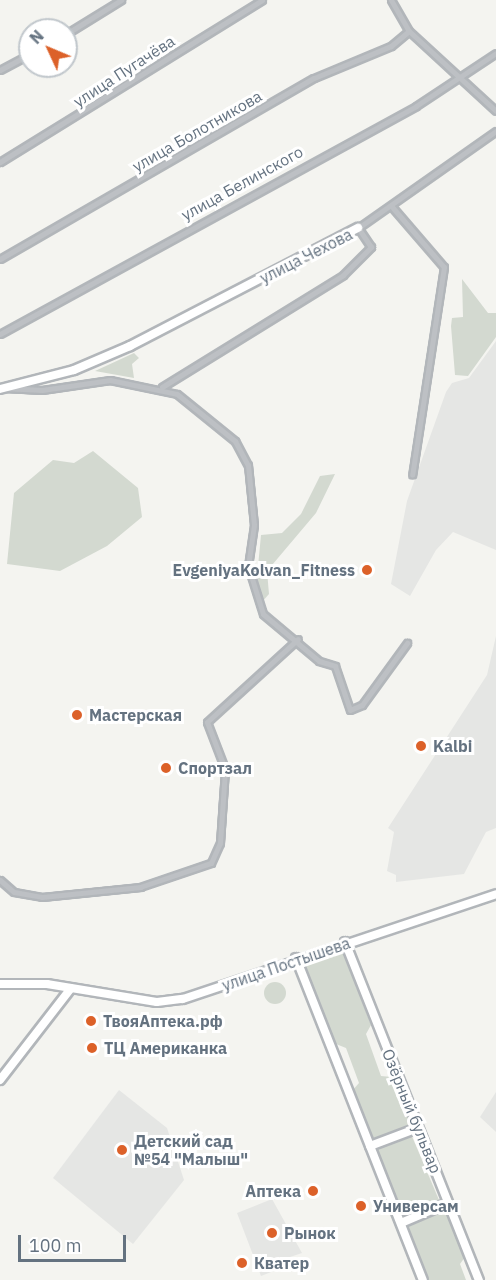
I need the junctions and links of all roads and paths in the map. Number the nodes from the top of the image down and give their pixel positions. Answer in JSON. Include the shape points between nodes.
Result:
{"nodes":[{"id":1,"x":121,"y":0,"type":"edge"},
{"id":2,"x":262,"y":0,"type":"edge"},
{"id":3,"x":391,"y":0,"type":"edge"},
{"id":4,"x":78,"y":27,"type":"edge"},
{"id":5,"x":409,"y":31,"type":"junction"},
{"id":6,"x":496,"y":52,"type":"edge"},
{"id":7,"x":18,"y":60,"type":"edge"},
{"id":8,"x":0,"y":70,"type":"edge"},
{"id":9,"x":459,"y":78,"type":"junction"},
{"id":10,"x":496,"y":111,"type":"edge"},
{"id":11,"x":496,"y":131,"type":"edge"},
{"id":12,"x":0,"y":162,"type":"edge"},
{"id":13,"x":393,"y":208,"type":"junction"},
{"id":14,"x":358,"y":228,"type":"junction"},
{"id":15,"x":0,"y":259,"type":"edge"},
{"id":16,"x":0,"y":334,"type":"edge"},
{"id":17,"x":162,"y":387,"type":"junction"},
{"id":18,"x":2,"y":389,"type":"edge"},
{"id":19,"x":412,"y":475,"type":"dead end"},
{"id":20,"x":298,"y":639,"type":"junction"},
{"id":21,"x":407,"y":643,"type":"dead end"},
{"id":22,"x":0,"y":880,"type":"edge"},
{"id":23,"x":496,"y":894,"type":"edge"},
{"id":24,"x":345,"y":942,"type":"junction"},
{"id":25,"x":296,"y":958,"type":"junction"},
{"id":26,"x":0,"y":984,"type":"edge"},
{"id":27,"x":71,"y":988,"type":"junction"},
{"id":28,"x":0,"y":1080,"type":"edge"},
{"id":29,"x":418,"y":1128,"type":"junction"},
{"id":30,"x":370,"y":1146,"type":"junction"},
{"id":31,"x":448,"y":1203,"type":"junction"},
{"id":32,"x":401,"y":1223,"type":"junction"},
{"id":33,"x":423,"y":1280,"type":"edge"},
{"id":34,"x":479,"y":1280,"type":"edge"}],
"edges":[{"from":1,"to":4,"type":"street"},
{"from":2,"to":12,"type":"street","name":"улица Пугачёва"},
{"from":3,"to":5,"type":"street"},
{"from":5,"to":9,"type":"street"},
{"from":5,"to":15,"type":"street","name":"улица Болотникова","via":[[391,46],[304,84]]},
{"from":6,"to":9,"type":"street","name":"улица Белинского"},
{"from":7,"to":8,"type":"street"},
{"from":9,"to":10,"type":"street"},
{"from":9,"to":16,"type":"street","name":"улица Белинского"},
{"from":11,"to":13,"type":"street"},
{"from":13,"to":14,"type":"street"},
{"from":13,"to":19,"type":"street","via":[[444,267]]},
{"from":14,"to":17,"type":"street","name":"улица Чехова","via":[[371,247],[343,275]]},
{"from":14,"to":18,"type":"street","name":"улица Чехова","via":[[129,346],[74,370]]},
{"from":17,"to":18,"type":"street","via":[[110,380],[42,390]]},
{"from":17,"to":20,"type":"street","via":[[235,441],[248,465],[254,525],[248,567],[256,600],[277,630]]},
{"from":20,"to":21,"type":"street","via":[[319,661],[335,666],[347,707],[354,710]]},
{"from":20,"to":22,"type":"street","via":[[207,722],[225,769],[220,843],[211,863],[140,887],[33,896],[14,892]]},
{"from":23,"to":24,"type":"street","name":"улица Постышева"},
{"from":24,"to":25,"type":"street","name":"улица Постышева"},
{"from":24,"to":29,"type":"street","name":"Озёрный бульвар"},
{"from":25,"to":27,"type":"street","name":"улица Постышева","via":[[170,1001]]},
{"from":25,"to":30,"type":"street"},
{"from":26,"to":27,"type":"street","name":"улица Постышева"},
{"from":27,"to":28,"type":"street"},
{"from":29,"to":30,"type":"street"},
{"from":29,"to":31,"type":"street","name":"Озёрный бульвар"},
{"from":30,"to":32,"type":"street"},
{"from":31,"to":32,"type":"street"},
{"from":31,"to":34,"type":"street","name":"Озёрный бульвар"},
{"from":32,"to":33,"type":"street"}]}
